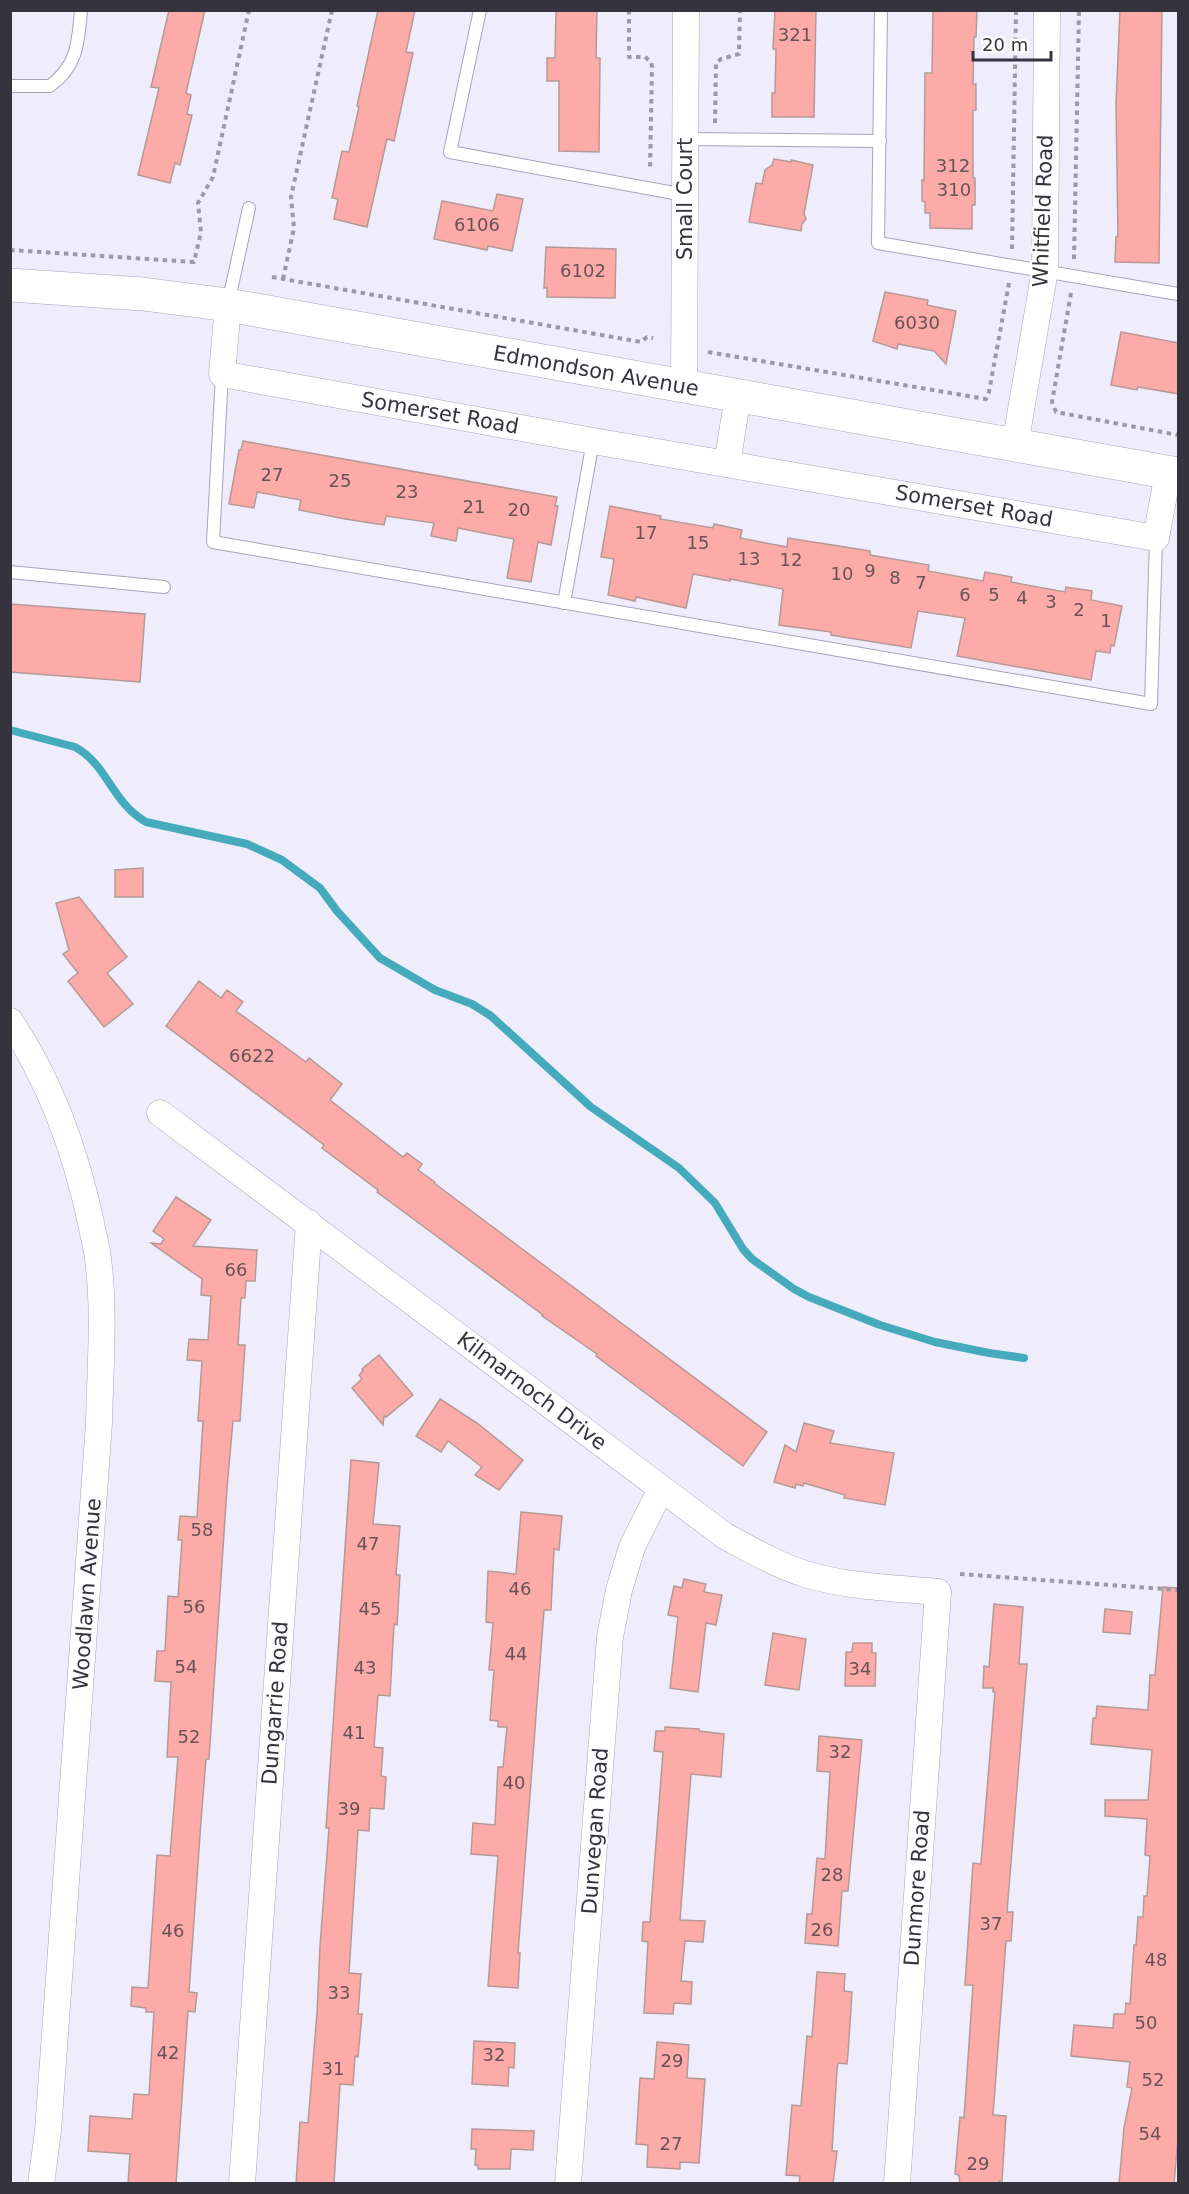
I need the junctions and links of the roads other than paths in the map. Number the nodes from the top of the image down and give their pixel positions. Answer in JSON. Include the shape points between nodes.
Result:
{"nodes":[{"id":1,"x":81,"y":10,"type":"edge"},
{"id":2,"x":480,"y":10,"type":"edge"},
{"id":3,"x":686,"y":10,"type":"edge"},
{"id":4,"x":881,"y":10,"type":"edge"},
{"id":5,"x":1047,"y":10,"type":"edge"},
{"id":6,"x":10,"y":86,"type":"edge"},
{"id":7,"x":685,"y":139,"type":"junction"},
{"id":8,"x":880,"y":141,"type":"junction"},
{"id":9,"x":685,"y":195,"type":"junction"},
{"id":10,"x":249,"y":208,"type":"dead end"},
{"id":11,"x":1045,"y":270,"type":"junction"},
{"id":12,"x":10,"y":285,"type":"edge"},
{"id":13,"x":1179,"y":294,"type":"edge"},
{"id":14,"x":228,"y":305,"type":"junction"},
{"id":15,"x":222,"y":374,"type":"junction"},
{"id":16,"x":684,"y":387,"type":"junction"},
{"id":17,"x":738,"y":396,"type":"junction"},
{"id":18,"x":593,"y":441,"type":"junction"},
{"id":19,"x":1015,"y":445,"type":"junction"},
{"id":20,"x":727,"y":464,"type":"junction"},
{"id":21,"x":1173,"y":474,"type":"edge"},
{"id":22,"x":1156,"y":538,"type":"junction"},
{"id":23,"x":10,"y":572,"type":"edge"},
{"id":24,"x":164,"y":587,"type":"dead end"},
{"id":25,"x":564,"y":603,"type":"junction"},
{"id":26,"x":10,"y":1021,"type":"edge"},
{"id":27,"x":160,"y":1113,"type":"dead end"},
{"id":28,"x":309,"y":1223,"type":"junction"},
{"id":29,"x":661,"y":1489,"type":"junction"},
{"id":30,"x":938,"y":1592,"type":"joint"},
{"id":31,"x":41,"y":2184,"type":"edge"},
{"id":32,"x":242,"y":2184,"type":"edge"},
{"id":33,"x":568,"y":2184,"type":"edge"},
{"id":34,"x":897,"y":2184,"type":"edge"}],
"edges":[{"from":1,"to":6,"type":"lane","via":[[78,47],[69,69],[50,86]]},
{"from":2,"to":9,"type":"lane","via":[[450,152]]},
{"from":3,"to":7,"type":"street","name":"Small Court"},
{"from":4,"to":8,"type":"lane"},
{"from":5,"to":11,"type":"street","name":"Whitfield Road"},
{"from":7,"to":8,"type":"lane"},
{"from":7,"to":9,"type":"street","name":"Small Court"},
{"from":8,"to":11,"type":"lane","via":[[878,243]]},
{"from":9,"to":16,"type":"street","name":"Small Court"},
{"from":10,"to":14,"type":"lane"},
{"from":11,"to":13,"type":"lane"},
{"from":11,"to":19,"type":"street","name":"Whitfield Road"},
{"from":12,"to":14,"type":"main road","name":"Edmondson Avenue","via":[[143,294]]},
{"from":14,"to":15,"type":"street"},
{"from":14,"to":16,"type":"main road","name":"Edmondson Avenue"},
{"from":15,"to":18,"type":"street","name":"Somerset Road"},
{"from":15,"to":25,"type":"lane","via":[[213,542]]},
{"from":16,"to":17,"type":"main road","name":"Edmondson Avenue"},
{"from":17,"to":19,"type":"main road","name":"Edmondson Avenue"},
{"from":17,"to":20,"type":"street"},
{"from":18,"to":20,"type":"street","name":"Somerset Road"},
{"from":18,"to":25,"type":"lane"},
{"from":19,"to":21,"type":"main road","name":"Edmondson Avenue"},
{"from":20,"to":22,"type":"street","name":"Somerset Road"},
{"from":21,"to":22,"type":"street"},
{"from":22,"to":25,"type":"lane","via":[[1151,704]]},
{"from":23,"to":24,"type":"lane"},
{"from":26,"to":31,"type":"street","name":"Woodlawn Avenue","via":[[28,1048],[60,1118],[84,1190],[98,1259],[101,1337],[95,1470]]},
{"from":27,"to":28,"type":"street","name":"Kilmarnoch Drive"},
{"from":28,"to":29,"type":"street","name":"Kilmarnoch Drive"},
{"from":28,"to":32,"type":"street","name":"Dungarrie Road"},
{"from":29,"to":30,"type":"street","name":"Kilmarnoch Drive","via":[[725,1536],[805,1574],[854,1585]]},
{"from":29,"to":33,"type":"street","name":"Dunvegan Road","via":[[632,1547],[610,1637]]},
{"from":30,"to":34,"type":"street","name":"Dunmore Road"}]}
